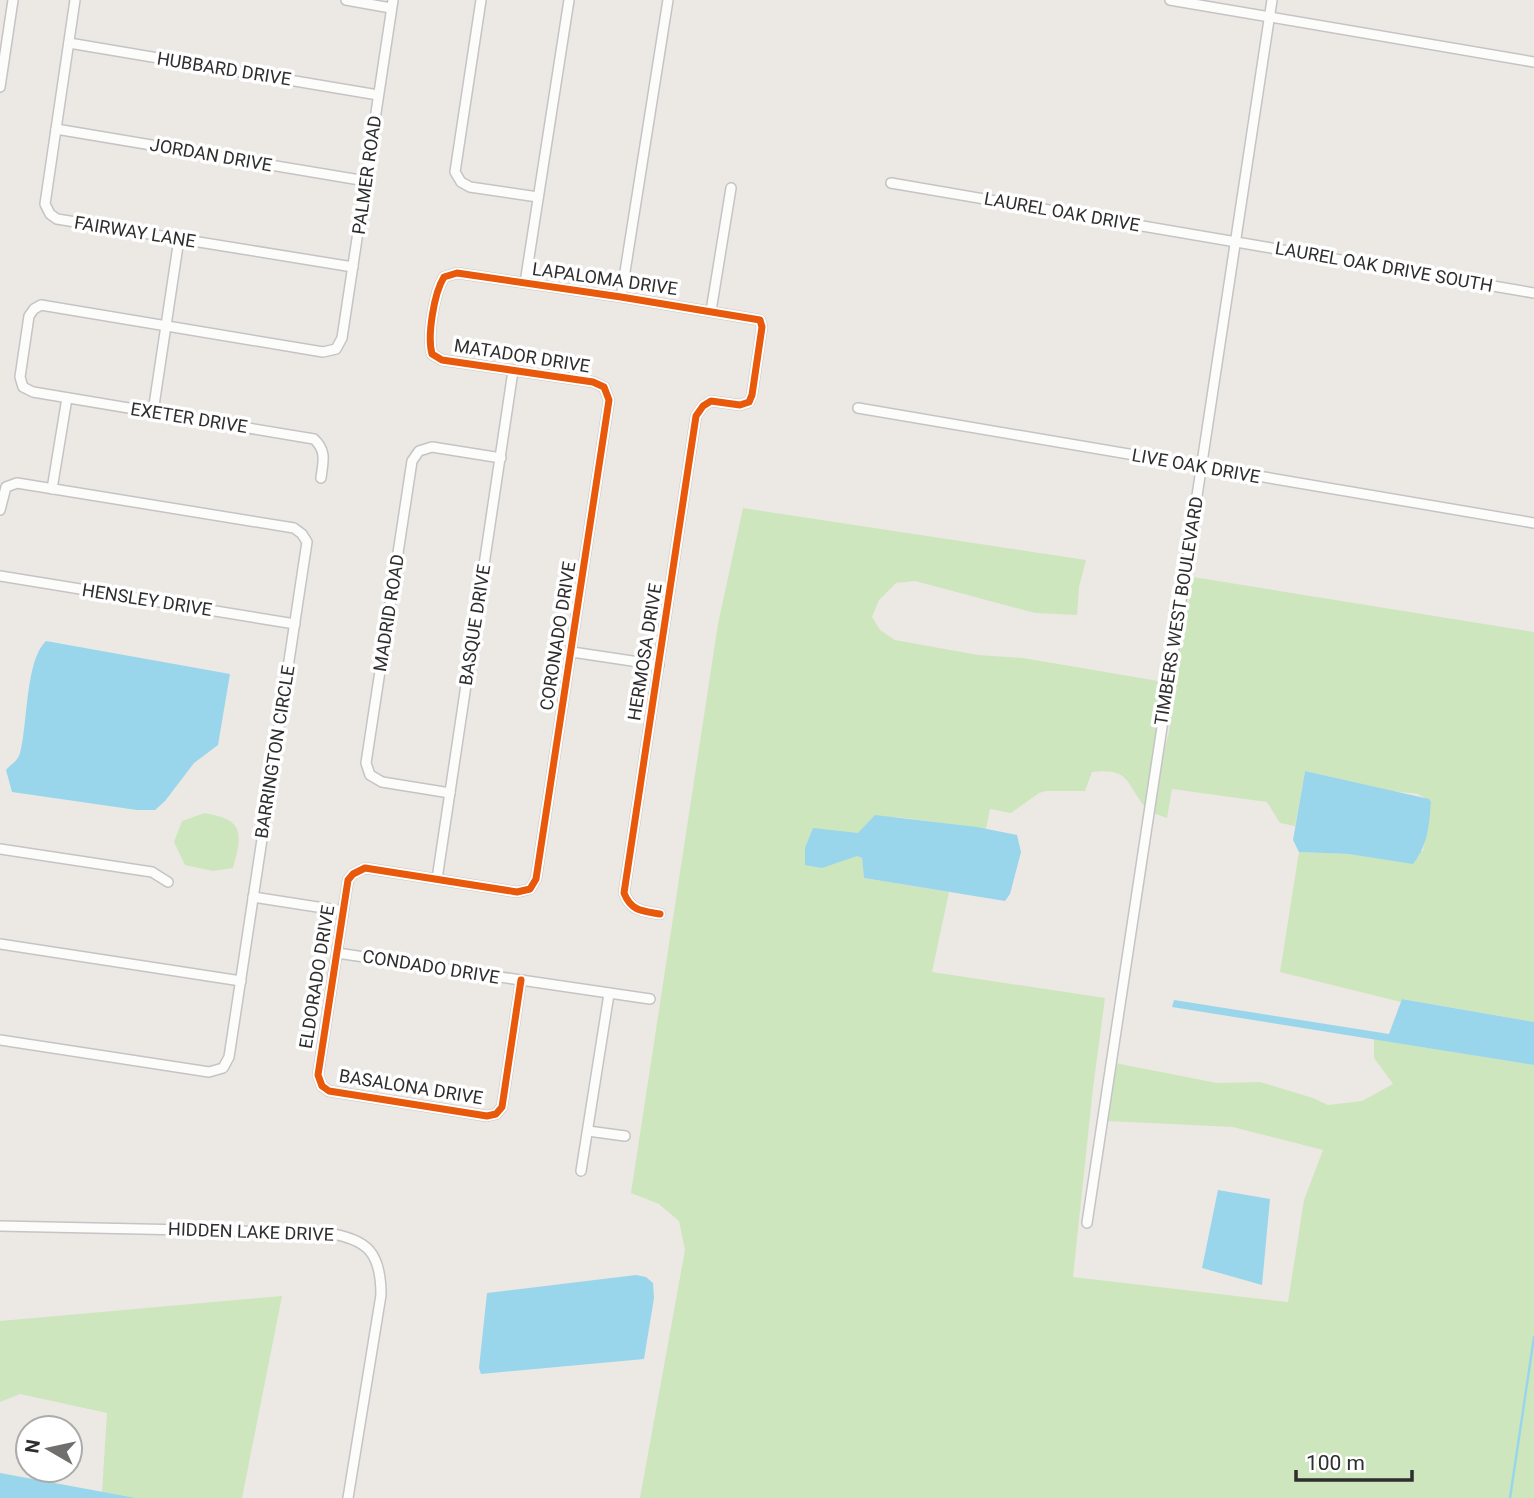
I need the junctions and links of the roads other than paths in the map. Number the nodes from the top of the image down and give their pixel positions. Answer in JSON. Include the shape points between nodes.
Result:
{"nodes":[{"id":1,"x":13,"y":0,"type":"edge"},
{"id":2,"x":75,"y":0,"type":"edge"},
{"id":3,"x":346,"y":0,"type":"edge"},
{"id":4,"x":481,"y":0,"type":"edge"},
{"id":5,"x":569,"y":0,"type":"edge"},
{"id":6,"x":668,"y":0,"type":"edge"},
{"id":7,"x":1170,"y":0,"type":"edge"},
{"id":8,"x":1272,"y":0,"type":"edge"},
{"id":9,"x":392,"y":4,"type":"edge"},
{"id":10,"x":1269,"y":17,"type":"junction"},
{"id":11,"x":69,"y":43,"type":"junction"},
{"id":12,"x":1534,"y":62,"type":"edge"},
{"id":13,"x":0,"y":87,"type":"edge"},
{"id":14,"x":378,"y":95,"type":"junction"},
{"id":15,"x":56,"y":129,"type":"junction"},
{"id":16,"x":366,"y":181,"type":"junction"},
{"id":17,"x":891,"y":183,"type":"dead end"},
{"id":18,"x":731,"y":188,"type":"dead end"},
{"id":19,"x":538,"y":197,"type":"junction"},
{"id":20,"x":179,"y":239,"type":"junction"},
{"id":21,"x":1234,"y":241,"type":"junction"},
{"id":22,"x":353,"y":267,"type":"junction"},
{"id":23,"x":444,"y":277,"type":"joint"},
{"id":24,"x":525,"y":283,"type":"junction"},
{"id":25,"x":1534,"y":293,"type":"edge"},
{"id":26,"x":621,"y":297,"type":"junction"},
{"id":27,"x":711,"y":311,"type":"junction"},
{"id":28,"x":166,"y":326,"type":"junction"},
{"id":29,"x":513,"y":371,"type":"junction"},
{"id":30,"x":604,"y":387,"type":"joint"},
{"id":31,"x":67,"y":398,"type":"junction"},
{"id":32,"x":703,"y":406,"type":"joint"},
{"id":33,"x":859,"y":408,"type":"dead end"},
{"id":34,"x":153,"y":412,"type":"junction"},
{"id":35,"x":500,"y":458,"type":"junction"},
{"id":36,"x":1201,"y":467,"type":"junction"},
{"id":37,"x":321,"y":478,"type":"dead end"},
{"id":38,"x":52,"y":489,"type":"junction"},
{"id":39,"x":0,"y":509,"type":"edge"},
{"id":40,"x":1534,"y":523,"type":"edge"},
{"id":41,"x":0,"y":576,"type":"edge"},
{"id":42,"x":295,"y":624,"type":"junction"},
{"id":43,"x":572,"y":652,"type":"junction"},
{"id":44,"x":659,"y":665,"type":"junction"},
{"id":45,"x":450,"y":793,"type":"junction"},
{"id":46,"x":0,"y":849,"type":"edge"},
{"id":47,"x":437,"y":879,"type":"junction"},
{"id":48,"x":169,"y":882,"type":"dead end"},
{"id":49,"x":253,"y":897,"type":"junction"},
{"id":50,"x":343,"y":911,"type":"junction"},
{"id":51,"x":660,"y":914,"type":"dead end"},
{"id":52,"x":0,"y":944,"type":"edge"},
{"id":53,"x":337,"y":953,"type":"junction"},
{"id":54,"x":521,"y":980,"type":"junction"},
{"id":55,"x":241,"y":981,"type":"junction"},
{"id":56,"x":609,"y":994,"type":"junction"},
{"id":57,"x":650,"y":999,"type":"dead end"},
{"id":58,"x":0,"y":1040,"type":"edge"},
{"id":59,"x":322,"y":1086,"type":"joint"},
{"id":60,"x":588,"y":1131,"type":"junction"},
{"id":61,"x":625,"y":1136,"type":"dead end"},
{"id":62,"x":581,"y":1171,"type":"dead end"},
{"id":63,"x":1087,"y":1223,"type":"dead end"},
{"id":64,"x":0,"y":1226,"type":"edge"},
{"id":65,"x":348,"y":1498,"type":"edge"}],
"edges":[{"from":1,"to":13,"type":"street"},
{"from":2,"to":11,"type":"street","name":"FAIRWAY LANE"},
{"from":3,"to":9,"type":"street"},
{"from":4,"to":19,"type":"street","via":[[455,172],[470,187]]},
{"from":5,"to":19,"type":"street"},
{"from":6,"to":26,"type":"street"},
{"from":7,"to":10,"type":"street"},
{"from":8,"to":10,"type":"street","name":"TIMBERS WEST BOULEVARD"},
{"from":9,"to":14,"type":"street","name":"PALMER ROAD"},
{"from":10,"to":12,"type":"street"},
{"from":10,"to":21,"type":"street","name":"TIMBERS WEST BOULEVARD"},
{"from":11,"to":14,"type":"street","name":"HUBBARD DRIVE"},
{"from":11,"to":15,"type":"street","name":"FAIRWAY LANE"},
{"from":14,"to":16,"type":"street","name":"PALMER ROAD"},
{"from":15,"to":16,"type":"street","name":"JORDAN DRIVE"},
{"from":15,"to":20,"type":"street","name":"FAIRWAY LANE","via":[[45,204],[50,214],[57,219]]},
{"from":16,"to":22,"type":"street","name":"PALMER ROAD"},
{"from":17,"to":21,"type":"street","name":"LAUREL OAK DRIVE"},
{"from":18,"to":27,"type":"street"},
{"from":19,"to":24,"type":"street"},
{"from":20,"to":22,"type":"street","name":"FAIRWAY LANE"},
{"from":20,"to":28,"type":"street"},
{"from":21,"to":25,"type":"street","name":"LAUREL OAK DRIVE SOUTH"},
{"from":21,"to":36,"type":"street","name":"TIMBERS WEST BOULEVARD"},
{"from":22,"to":28,"type":"street","name":"PALMER ROAD","via":[[342,338],[336,349],[323,352]]},
{"from":23,"to":24,"type":"street","name":"LAPALOMA DRIVE","via":[[457,273]]},
{"from":23,"to":29,"type":"street","name":"MATADOR DRIVE","via":[[434,310],[432,355]]},
{"from":24,"to":26,"type":"street","name":"LAPALOMA DRIVE"},
{"from":26,"to":27,"type":"street","name":"LAPALOMA DRIVE"},
{"from":27,"to":32,"type":"street","name":"LAPALOMA DRIVE","via":[[760,320],[762,327],[749,402],[711,401]]},
{"from":28,"to":31,"type":"street","name":"EXETER DRIVE","via":[[41,305],[34,309],[20,377],[23,387]]},
{"from":28,"to":34,"type":"street"},
{"from":29,"to":30,"type":"street","name":"MATADOR DRIVE"},
{"from":29,"to":35,"type":"street","name":"BASQUE DRIVE"},
{"from":30,"to":43,"type":"street","name":"CORONADO DRIVE","via":[[609,400]]},
{"from":31,"to":34,"type":"street","name":"EXETER DRIVE"},
{"from":31,"to":38,"type":"street"},
{"from":32,"to":44,"type":"street","name":"HERMOSA DRIVE","via":[[696,416]]},
{"from":33,"to":36,"type":"street","name":"LIVE OAK DRIVE"},
{"from":34,"to":37,"type":"street","name":"EXETER DRIVE","via":[[314,439],[324,453]]},
{"from":35,"to":45,"type":"street","name":"BASQUE DRIVE"},
{"from":35,"to":45,"type":"street","name":"MADRID ROAD","via":[[432,447],[412,461],[366,763],[370,775],[382,782]]},
{"from":36,"to":40,"type":"street","name":"LIVE OAK DRIVE"},
{"from":36,"to":63,"type":"street","name":"TIMBERS WEST BOULEVARD"},
{"from":38,"to":39,"type":"street","name":"BARRINGTON CIRCLE","via":[[17,483],[6,487]]},
{"from":38,"to":42,"type":"street","name":"BARRINGTON CIRCLE","via":[[293,528],[307,542]]},
{"from":41,"to":42,"type":"street","name":"HENSLEY DRIVE"},
{"from":42,"to":49,"type":"street","name":"BARRINGTON CIRCLE"},
{"from":43,"to":44,"type":"street"},
{"from":43,"to":47,"type":"street","name":"CORONADO DRIVE","via":[[536,879],[530,889],[517,892]]},
{"from":44,"to":51,"type":"street","name":"HERMOSA DRIVE","via":[[624,893],[636,910]]},
{"from":45,"to":47,"type":"street","name":"BASQUE DRIVE"},
{"from":46,"to":48,"type":"street","via":[[152,872]]},
{"from":47,"to":50,"type":"street","name":"ELDORADO DRIVE","via":[[365,868],[348,880]]},
{"from":49,"to":50,"type":"street"},
{"from":49,"to":55,"type":"street","name":"BARRINGTON CIRCLE"},
{"from":50,"to":53,"type":"street","name":"ELDORADO DRIVE"},
{"from":52,"to":55,"type":"street"},
{"from":53,"to":54,"type":"street","name":"CONDADO DRIVE"},
{"from":53,"to":59,"type":"street","name":"ELDORADO DRIVE","via":[[318,1075]]},
{"from":54,"to":56,"type":"street","name":"CONDADO DRIVE"},
{"from":54,"to":59,"type":"street","name":"BASALONA DRIVE","via":[[502,1107],[496,1114],[329,1091]]},
{"from":55,"to":58,"type":"street","name":"BARRINGTON CIRCLE","via":[[229,1057],[223,1068],[209,1072]]},
{"from":56,"to":57,"type":"street","name":"CONDADO DRIVE"},
{"from":56,"to":60,"type":"street"},
{"from":60,"to":61,"type":"street"},
{"from":60,"to":62,"type":"street"},
{"from":64,"to":65,"type":"street","name":"HIDDEN LAKE DRIVE","via":[[327,1233],[349,1236],[366,1246],[377,1262],[381,1295]]}]}
